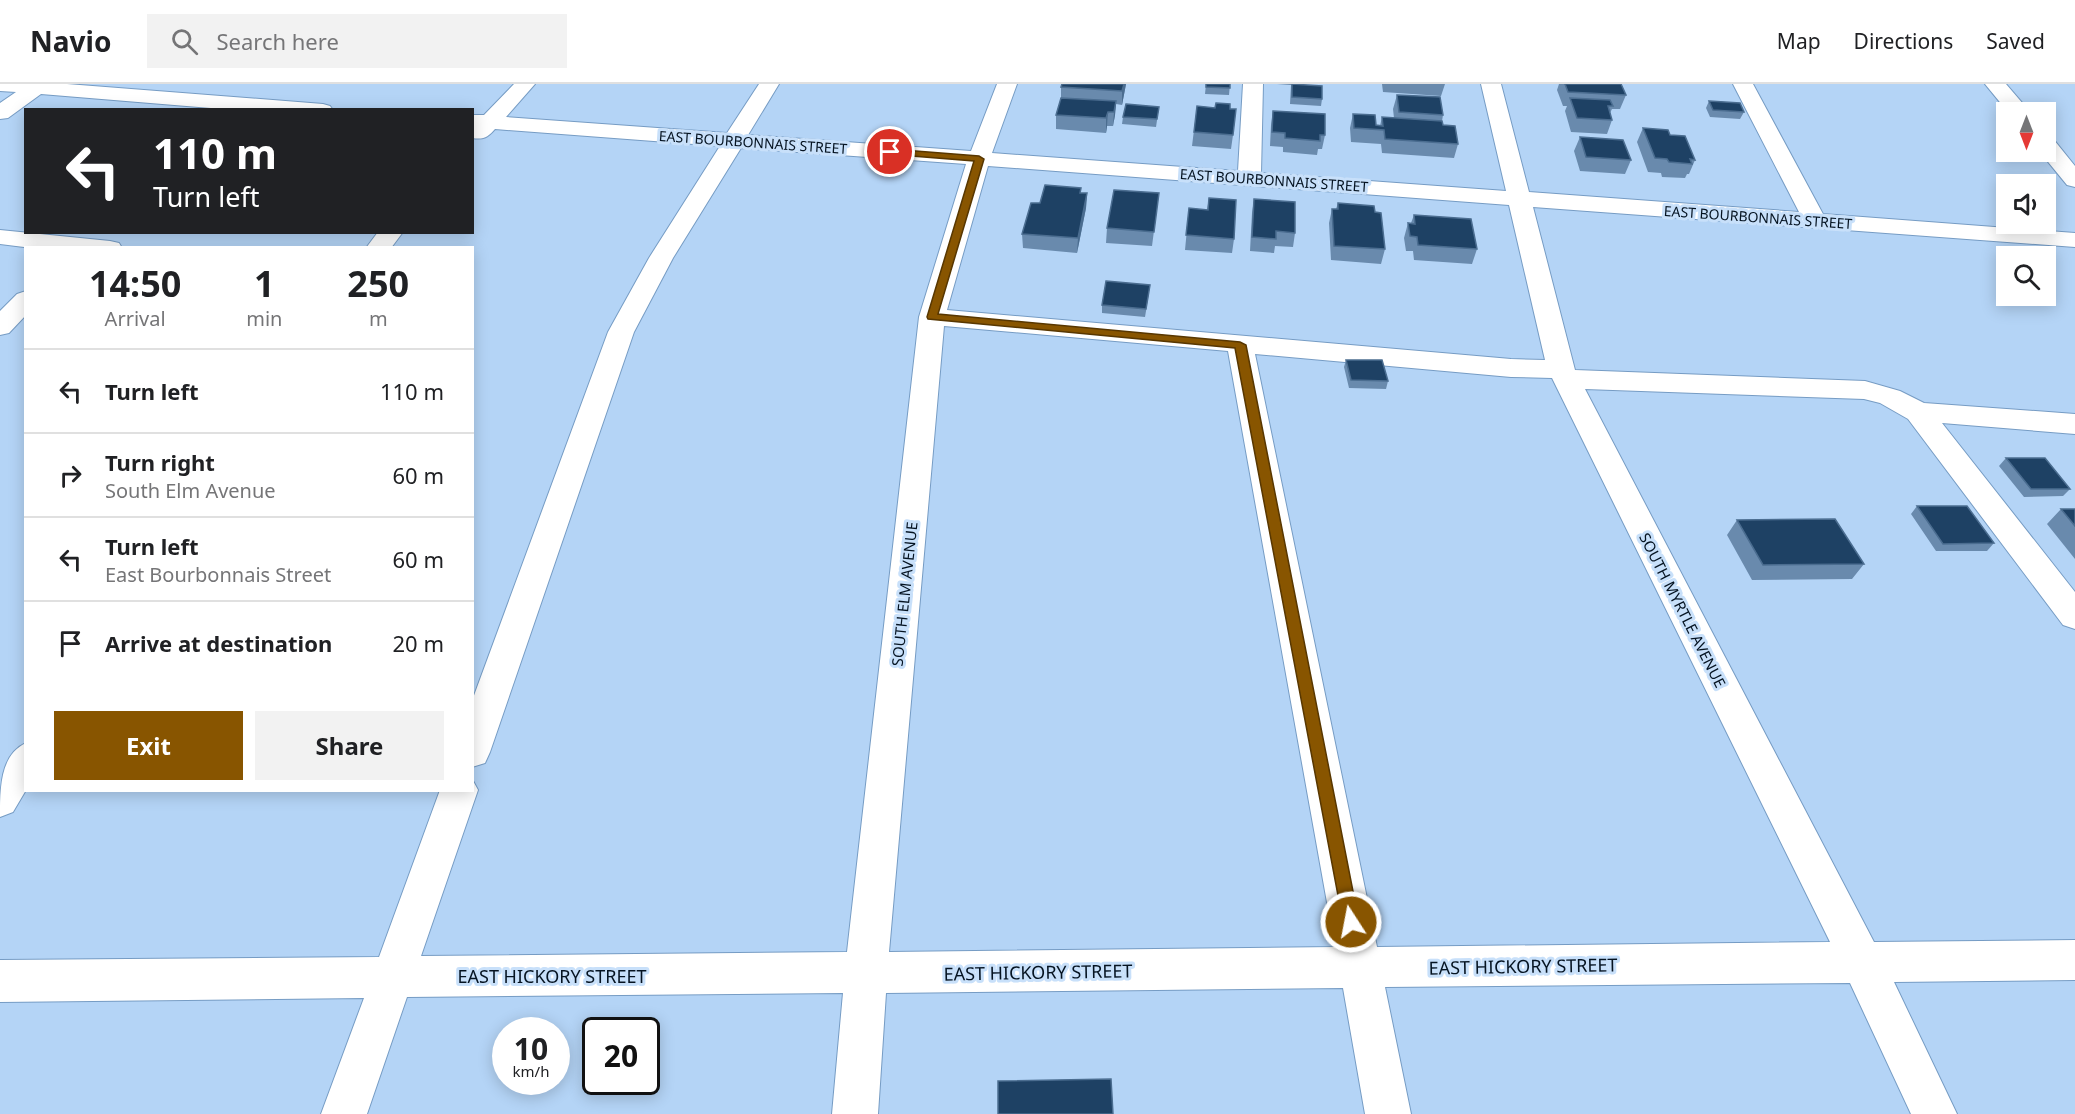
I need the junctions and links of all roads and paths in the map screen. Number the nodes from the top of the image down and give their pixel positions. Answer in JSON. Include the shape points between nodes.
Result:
{"nodes":[{"id":1,"x":284,"y":84,"type":"edge"},
{"id":2,"x":525,"y":84,"type":"edge"},
{"id":3,"x":769,"y":84,"type":"edge"},
{"id":4,"x":1007,"y":84,"type":"edge"},
{"id":5,"x":1253,"y":84,"type":"edge"},
{"id":6,"x":1491,"y":84,"type":"edge"},
{"id":7,"x":1743,"y":84,"type":"edge"},
{"id":8,"x":1995,"y":84,"type":"edge"},
{"id":9,"x":0,"y":86,"type":"edge"},
{"id":10,"x":39,"y":86,"type":"edge"},
{"id":11,"x":2010,"y":102,"type":"edge"},
{"id":12,"x":259,"y":105,"type":"junction"},
{"id":13,"x":297,"y":108,"type":"edge"},
{"id":14,"x":0,"y":113,"type":"edge"},
{"id":15,"x":481,"y":121,"type":"edge"},
{"id":16,"x":474,"y":137,"type":"edge"},
{"id":17,"x":734,"y":140,"type":"junction"},
{"id":18,"x":2056,"y":157,"type":"edge"},
{"id":19,"x":979,"y":159,"type":"junction"},
{"id":20,"x":1249,"y":178,"type":"junction"},
{"id":21,"x":2075,"y":180,"type":"edge"},
{"id":22,"x":1518,"y":199,"type":"junction"},
{"id":23,"x":1815,"y":221,"type":"junction"},
{"id":24,"x":389,"y":234,"type":"edge"},
{"id":25,"x":0,"y":237,"type":"edge"},
{"id":26,"x":2075,"y":240,"type":"edge"},
{"id":27,"x":80,"y":246,"type":"edge"},
{"id":28,"x":380,"y":246,"type":"edge"},
{"id":29,"x":24,"y":301,"type":"edge"},
{"id":30,"x":932,"y":317,"type":"junction"},
{"id":31,"x":0,"y":327,"type":"edge"},
{"id":32,"x":1240,"y":345,"type":"junction"},
{"id":33,"x":1563,"y":374,"type":"junction"},
{"id":34,"x":1918,"y":412,"type":"junction"},
{"id":35,"x":2075,"y":424,"type":"edge"},
{"id":36,"x":2075,"y":616,"type":"edge"},
{"id":37,"x":474,"y":746,"type":"edge"},
{"id":38,"x":24,"y":762,"type":"edge"},
{"id":39,"x":458,"y":792,"type":"edge"},
{"id":40,"x":0,"y":800,"type":"edge"},
{"id":41,"x":2075,"y":960,"type":"edge"},
{"id":42,"x":1862,"y":962,"type":"junction"},
{"id":43,"x":1360,"y":968,"type":"junction"},
{"id":44,"x":866,"y":974,"type":"junction"},
{"id":45,"x":392,"y":977,"type":"junction"},
{"id":46,"x":0,"y":981,"type":"edge"},
{"id":47,"x":344,"y":1114,"type":"edge"},
{"id":48,"x":855,"y":1114,"type":"edge"},
{"id":49,"x":1388,"y":1114,"type":"edge"},
{"id":50,"x":1934,"y":1114,"type":"edge"}],
"edges":[{"from":1,"to":12,"type":"street"},
{"from":2,"to":15,"type":"street"},
{"from":3,"to":17,"type":"street"},
{"from":4,"to":19,"type":"street","name":"SOUTH ELM AVENUE"},
{"from":5,"to":20,"type":"street"},
{"from":6,"to":22,"type":"street","name":"SOUTH MYRTLE AVENUE"},
{"from":7,"to":23,"type":"street"},
{"from":8,"to":11,"type":"street"},
{"from":9,"to":10,"type":"street"},
{"from":10,"to":12,"type":"street"},
{"from":10,"to":14,"type":"street"},
{"from":12,"to":13,"type":"street"},
{"from":15,"to":16,"type":"street"},
{"from":15,"to":17,"type":"street","name":"EAST BOURBONNAIS STREET"},
{"from":17,"to":19,"type":"street","name":"EAST BOURBONNAIS STREET"},
{"from":17,"to":37,"type":"street","via":[[661,258],[621,332]]},
{"from":18,"to":21,"type":"street"},
{"from":19,"to":20,"type":"street","name":"EAST BOURBONNAIS STREET"},
{"from":19,"to":30,"type":"street","name":"SOUTH ELM AVENUE"},
{"from":20,"to":22,"type":"street","name":"EAST BOURBONNAIS STREET"},
{"from":22,"to":23,"type":"street","name":"EAST BOURBONNAIS STREET"},
{"from":22,"to":33,"type":"street","name":"SOUTH MYRTLE AVENUE"},
{"from":23,"to":26,"type":"street","name":"EAST BOURBONNAIS STREET"},
{"from":24,"to":28,"type":"street"},
{"from":25,"to":27,"type":"street"},
{"from":29,"to":31,"type":"street"},
{"from":30,"to":32,"type":"street"},
{"from":30,"to":44,"type":"street","name":"SOUTH ELM AVENUE"},
{"from":32,"to":33,"type":"street"},
{"from":32,"to":43,"type":"street"},
{"from":33,"to":34,"type":"street","via":[[1865,390],[1890,397]]},
{"from":33,"to":42,"type":"street","name":"SOUTH MYRTLE AVENUE"},
{"from":34,"to":35,"type":"street"},
{"from":34,"to":36,"type":"street"},
{"from":38,"to":40,"type":"street"},
{"from":39,"to":45,"type":"street"},
{"from":41,"to":42,"type":"street","name":"EAST HICKORY STREET"},
{"from":42,"to":43,"type":"street","name":"EAST HICKORY STREET"},
{"from":42,"to":50,"type":"street","name":"SOUTH MYRTLE AVENUE"},
{"from":43,"to":44,"type":"street","name":"EAST HICKORY STREET"},
{"from":43,"to":49,"type":"street"},
{"from":44,"to":45,"type":"street","name":"EAST HICKORY STREET"},
{"from":44,"to":48,"type":"street","name":"SOUTH ELM AVENUE"},
{"from":45,"to":46,"type":"street","name":"EAST HICKORY STREET"},
{"from":45,"to":47,"type":"street"}]}
